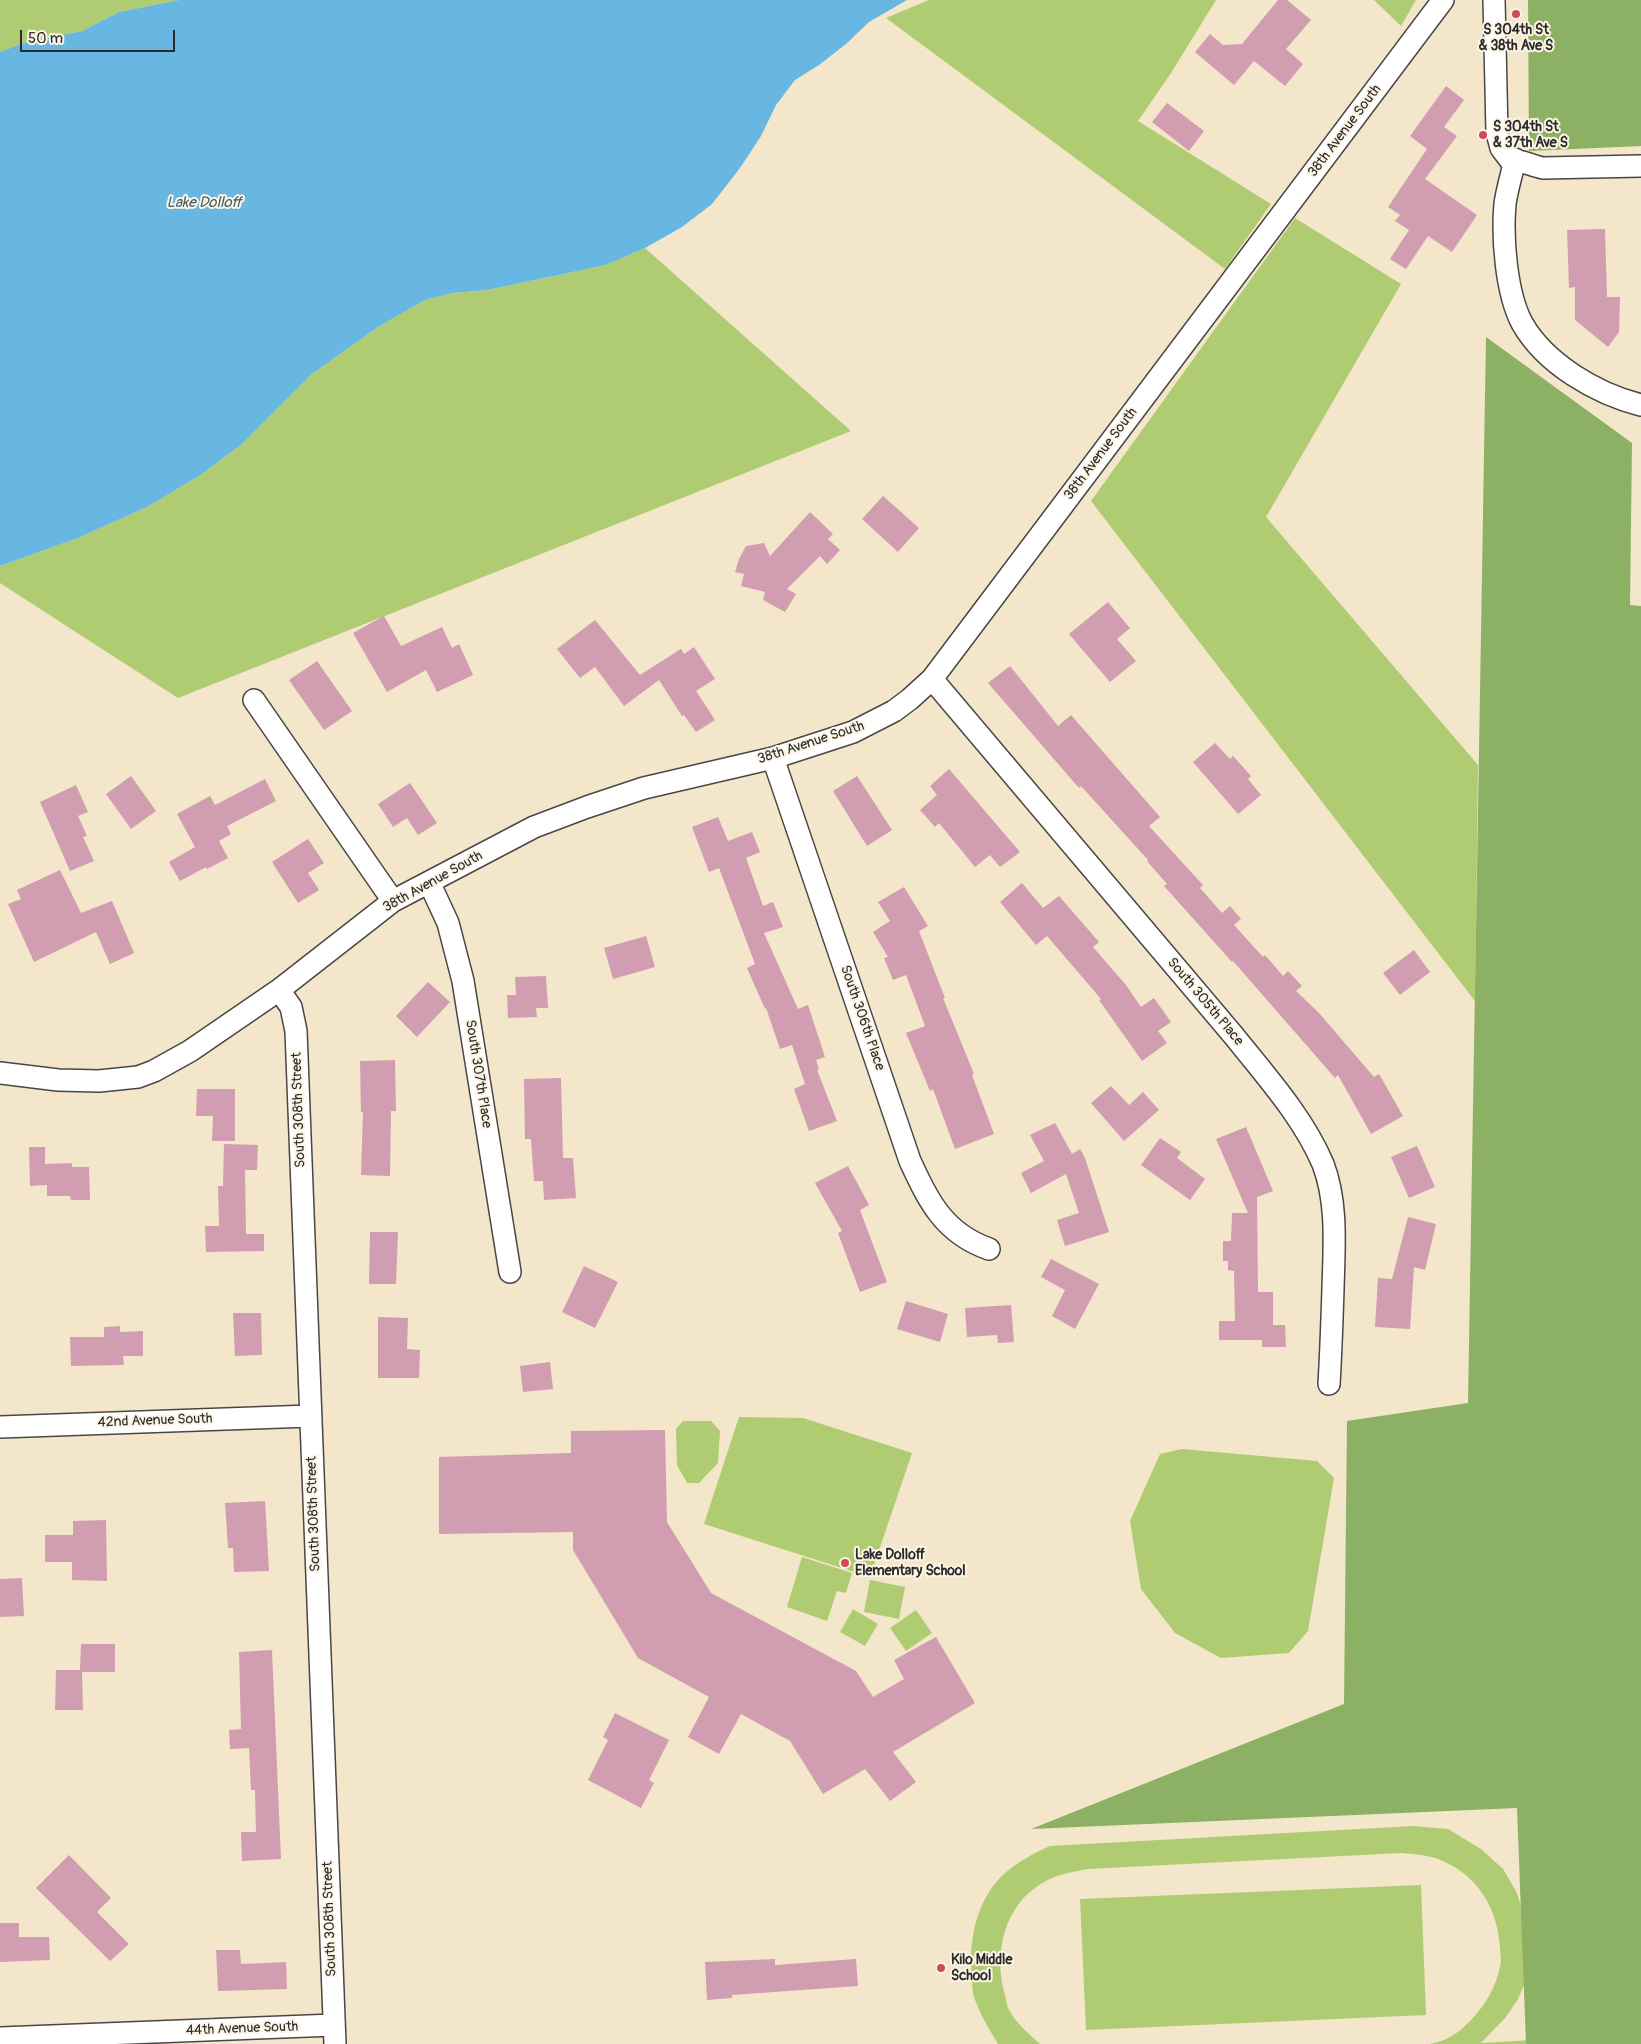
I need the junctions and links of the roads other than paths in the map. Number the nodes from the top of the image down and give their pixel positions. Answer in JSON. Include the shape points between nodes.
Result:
{"nodes":[{"id":1,"x":1443,"y":0,"type":"edge"},
{"id":2,"x":1494,"y":0,"type":"edge"},
{"id":3,"x":1515,"y":159,"type":"junction"},
{"id":4,"x":1641,"y":166,"type":"edge"},
{"id":5,"x":1641,"y":405,"type":"edge"},
{"id":6,"x":932,"y":679,"type":"junction"},
{"id":7,"x":254,"y":700,"type":"dead end"},
{"id":8,"x":773,"y":758,"type":"junction"},
{"id":9,"x":429,"y":882,"type":"junction"},
{"id":10,"x":393,"y":902,"type":"junction"},
{"id":11,"x":279,"y":990,"type":"junction"},
{"id":12,"x":0,"y":1073,"type":"edge"},
{"id":13,"x":989,"y":1249,"type":"dead end"},
{"id":14,"x":510,"y":1272,"type":"dead end"},
{"id":15,"x":1329,"y":1384,"type":"dead end"},
{"id":16,"x":310,"y":1416,"type":"junction"},
{"id":17,"x":0,"y":1427,"type":"edge"},
{"id":18,"x":335,"y":2035,"type":"edge"},
{"id":19,"x":0,"y":2038,"type":"edge"}],
"edges":[{"from":1,"to":6,"type":"street","name":"38th Avenue South"},
{"from":2,"to":3,"type":"street","via":[[1497,133],[1504,154],[1510,160]]},
{"from":3,"to":4,"type":"street","via":[[1543,168]]},
{"from":3,"to":5,"type":"street","via":[[1505,203],[1505,241],[1513,295],[1522,322],[1560,365],[1579,379]]},
{"from":6,"to":8,"type":"street","name":"38th Avenue South","via":[[910,699],[876,721]]},
{"from":6,"to":15,"type":"street","name":"South 305th Place","via":[[1234,1036],[1304,1128],[1323,1165],[1333,1205]]},
{"from":7,"to":10,"type":"street"},
{"from":8,"to":9,"type":"street","name":"38th Avenue South","via":[[644,788],[587,807],[534,827]]},
{"from":8,"to":13,"type":"street","name":"South 306th Place","via":[[910,1161],[929,1200],[949,1226],[971,1242]]},
{"from":9,"to":10,"type":"street","name":"38th Avenue South"},
{"from":9,"to":14,"type":"street","name":"South 307th Place","via":[[448,923],[463,980]]},
{"from":10,"to":11,"type":"street","name":"38th Avenue South"},
{"from":11,"to":12,"type":"street","name":"38th Avenue South","via":[[190,1052],[167,1066],[138,1077],[71,1081]]},
{"from":11,"to":16,"type":"street","name":"South 308th Street","via":[[291,1007],[296,1031]]},
{"from":16,"to":17,"type":"street","name":"42nd Avenue South"},
{"from":16,"to":18,"type":"street","name":"South 308th Street"},
{"from":18,"to":19,"type":"street","name":"44th Avenue South"}]}
